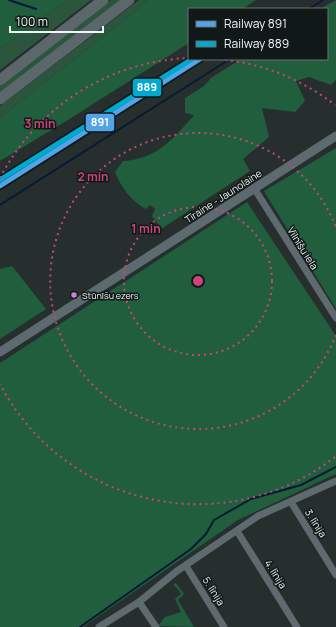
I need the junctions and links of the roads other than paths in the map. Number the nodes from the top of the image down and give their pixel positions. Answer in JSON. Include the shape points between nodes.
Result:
{"nodes":[{"id":1,"x":103,"y":0,"type":"edge"},
{"id":2,"x":129,"y":0,"type":"edge"},
{"id":3,"x":0,"y":80,"type":"edge"},
{"id":4,"x":0,"y":99,"type":"edge"},
{"id":5,"x":336,"y":136,"type":"edge"},
{"id":6,"x":254,"y":188,"type":"junction"},
{"id":7,"x":336,"y":318,"type":"edge"},
{"id":8,"x":0,"y":352,"type":"edge"},
{"id":9,"x":336,"y":481,"type":"edge"},
{"id":10,"x":291,"y":502,"type":"junction"},
{"id":11,"x":237,"y":531,"type":"junction"},
{"id":12,"x":186,"y":566,"type":"junction"},
{"id":13,"x":336,"y":575,"type":"edge"},
{"id":14,"x":139,"y":602,"type":"junction"},
{"id":15,"x":99,"y":627,"type":"edge"},
{"id":16,"x":156,"y":627,"type":"edge"},
{"id":17,"x":224,"y":627,"type":"edge"},
{"id":18,"x":297,"y":627,"type":"edge"}],
"edges":[{"from":1,"to":3,"type":"highway"},
{"from":2,"to":4,"type":"highway"},
{"from":5,"to":6,"type":"main road","name":"Tīraine - Jaunolaine"},
{"from":6,"to":7,"type":"street","name":"Vilnīšu iela"},
{"from":6,"to":8,"type":"main road","name":"Tīraine - Jaunolaine"},
{"from":9,"to":10,"type":"street"},
{"from":10,"to":11,"type":"street","via":[[258,516]]},
{"from":10,"to":13,"type":"street","name":"3. līnija"},
{"from":11,"to":12,"type":"street"},
{"from":11,"to":18,"type":"street","name":"4. līnija"},
{"from":12,"to":14,"type":"street"},
{"from":12,"to":17,"type":"street","name":"5. līnija"},
{"from":14,"to":15,"type":"street"},
{"from":14,"to":16,"type":"street"}]}
